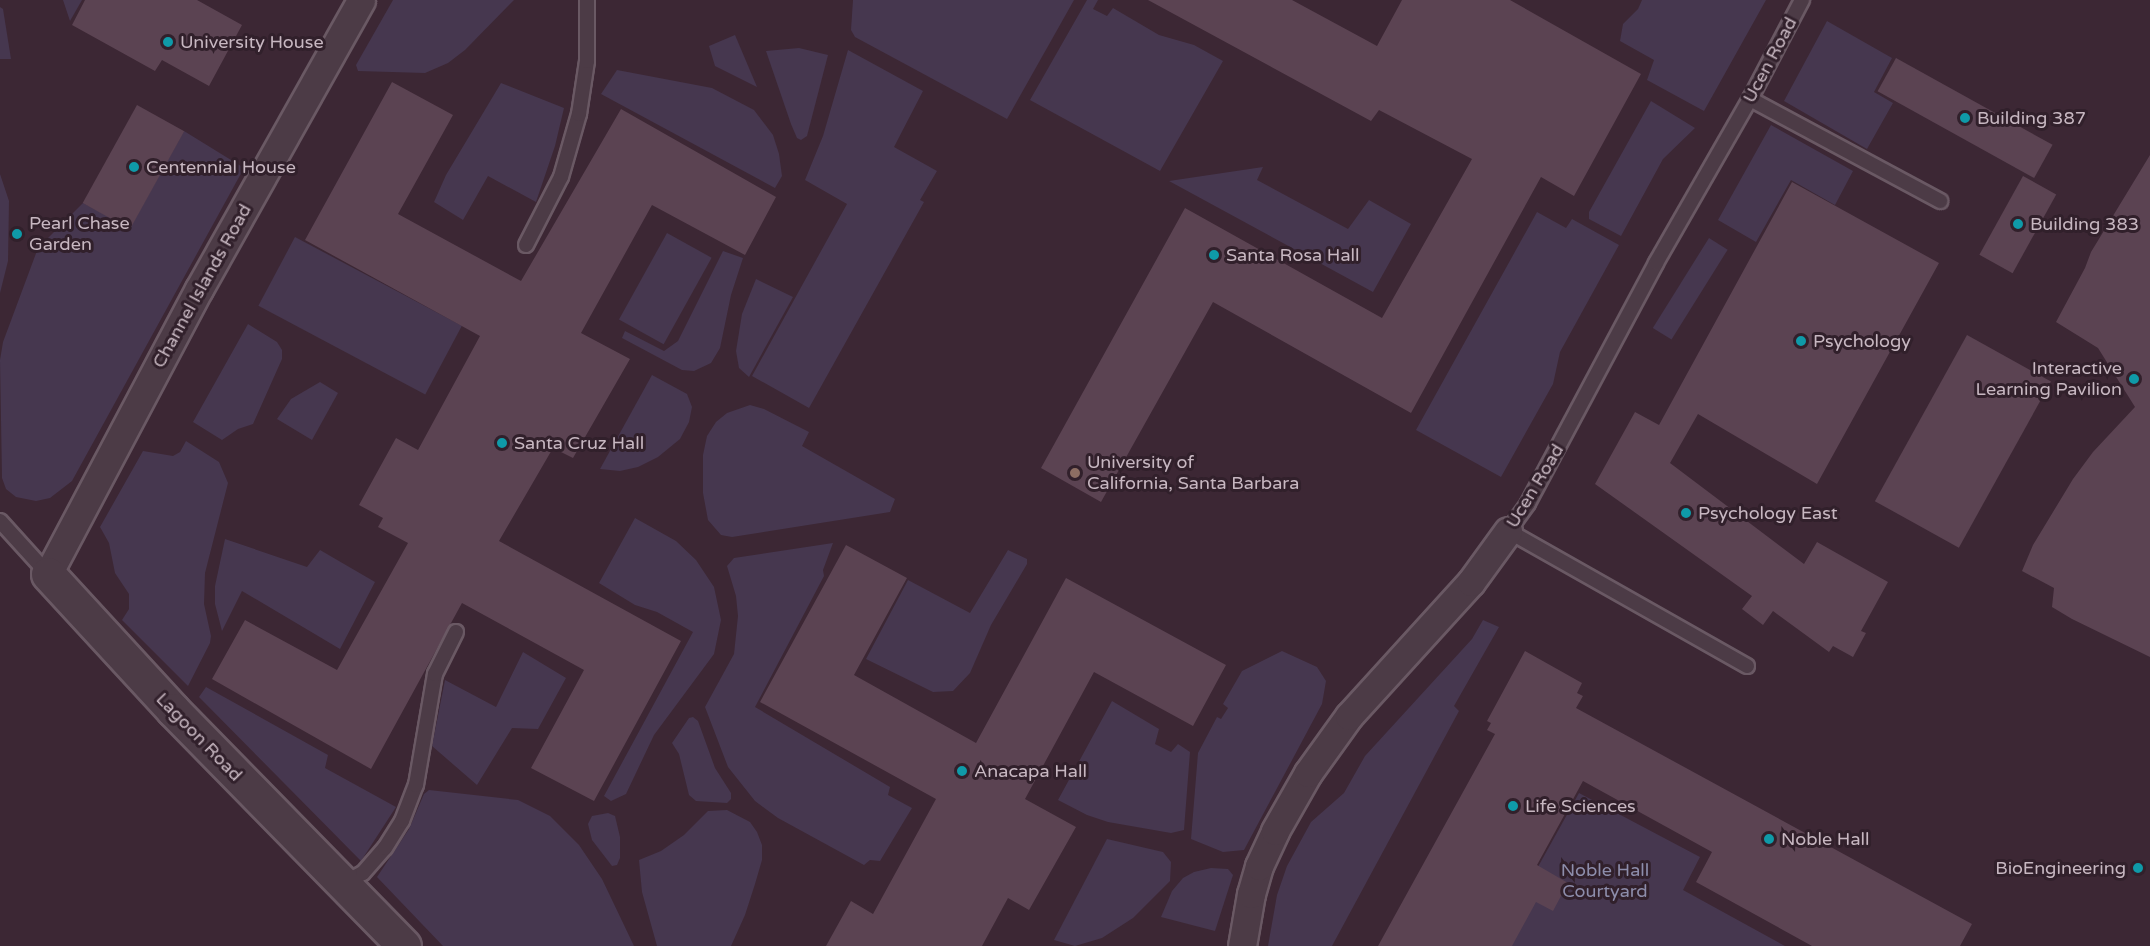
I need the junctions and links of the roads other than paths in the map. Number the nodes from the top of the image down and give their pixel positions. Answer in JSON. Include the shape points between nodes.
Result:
{"nodes":[{"id":1,"x":361,"y":0,"type":"edge"},
{"id":2,"x":587,"y":0,"type":"edge"},
{"id":3,"x":1802,"y":0,"type":"edge"},
{"id":4,"x":1750,"y":99,"type":"junction"},
{"id":5,"x":1940,"y":201,"type":"dead end"},
{"id":6,"x":526,"y":245,"type":"dead end"},
{"id":7,"x":0,"y":521,"type":"edge"},
{"id":8,"x":1509,"y":531,"type":"junction"},
{"id":9,"x":48,"y":574,"type":"junction"},
{"id":10,"x":456,"y":632,"type":"dead end"},
{"id":11,"x":1747,"y":666,"type":"dead end"},
{"id":12,"x":342,"y":884,"type":"junction"},
{"id":13,"x":404,"y":946,"type":"edge"},
{"id":14,"x":1242,"y":946,"type":"edge"}],
"edges":[{"from":1,"to":9,"type":"street","name":"Channel Islands Road","via":[[166,349]]},
{"from":2,"to":6,"type":"lane","via":[[587,61],[579,114],[561,177]]},
{"from":3,"to":4,"type":"lane","name":"Ucen Road"},
{"from":4,"to":5,"type":"lane"},
{"from":4,"to":8,"type":"lane","name":"Ucen Road"},
{"from":7,"to":9,"type":"lane","name":"Lagoon Road"},
{"from":8,"to":11,"type":"lane"},
{"from":8,"to":14,"type":"street","name":"Ucen Road","via":[[1471,582],[1349,716],[1308,773],[1259,866]]},
{"from":9,"to":12,"type":"street","name":"Lagoon Road","via":[[172,710]]},
{"from":10,"to":12,"type":"lane","via":[[435,674],[416,785],[402,821],[386,848],[363,873]]},
{"from":12,"to":13,"type":"street","name":"Lagoon Road"}]}
